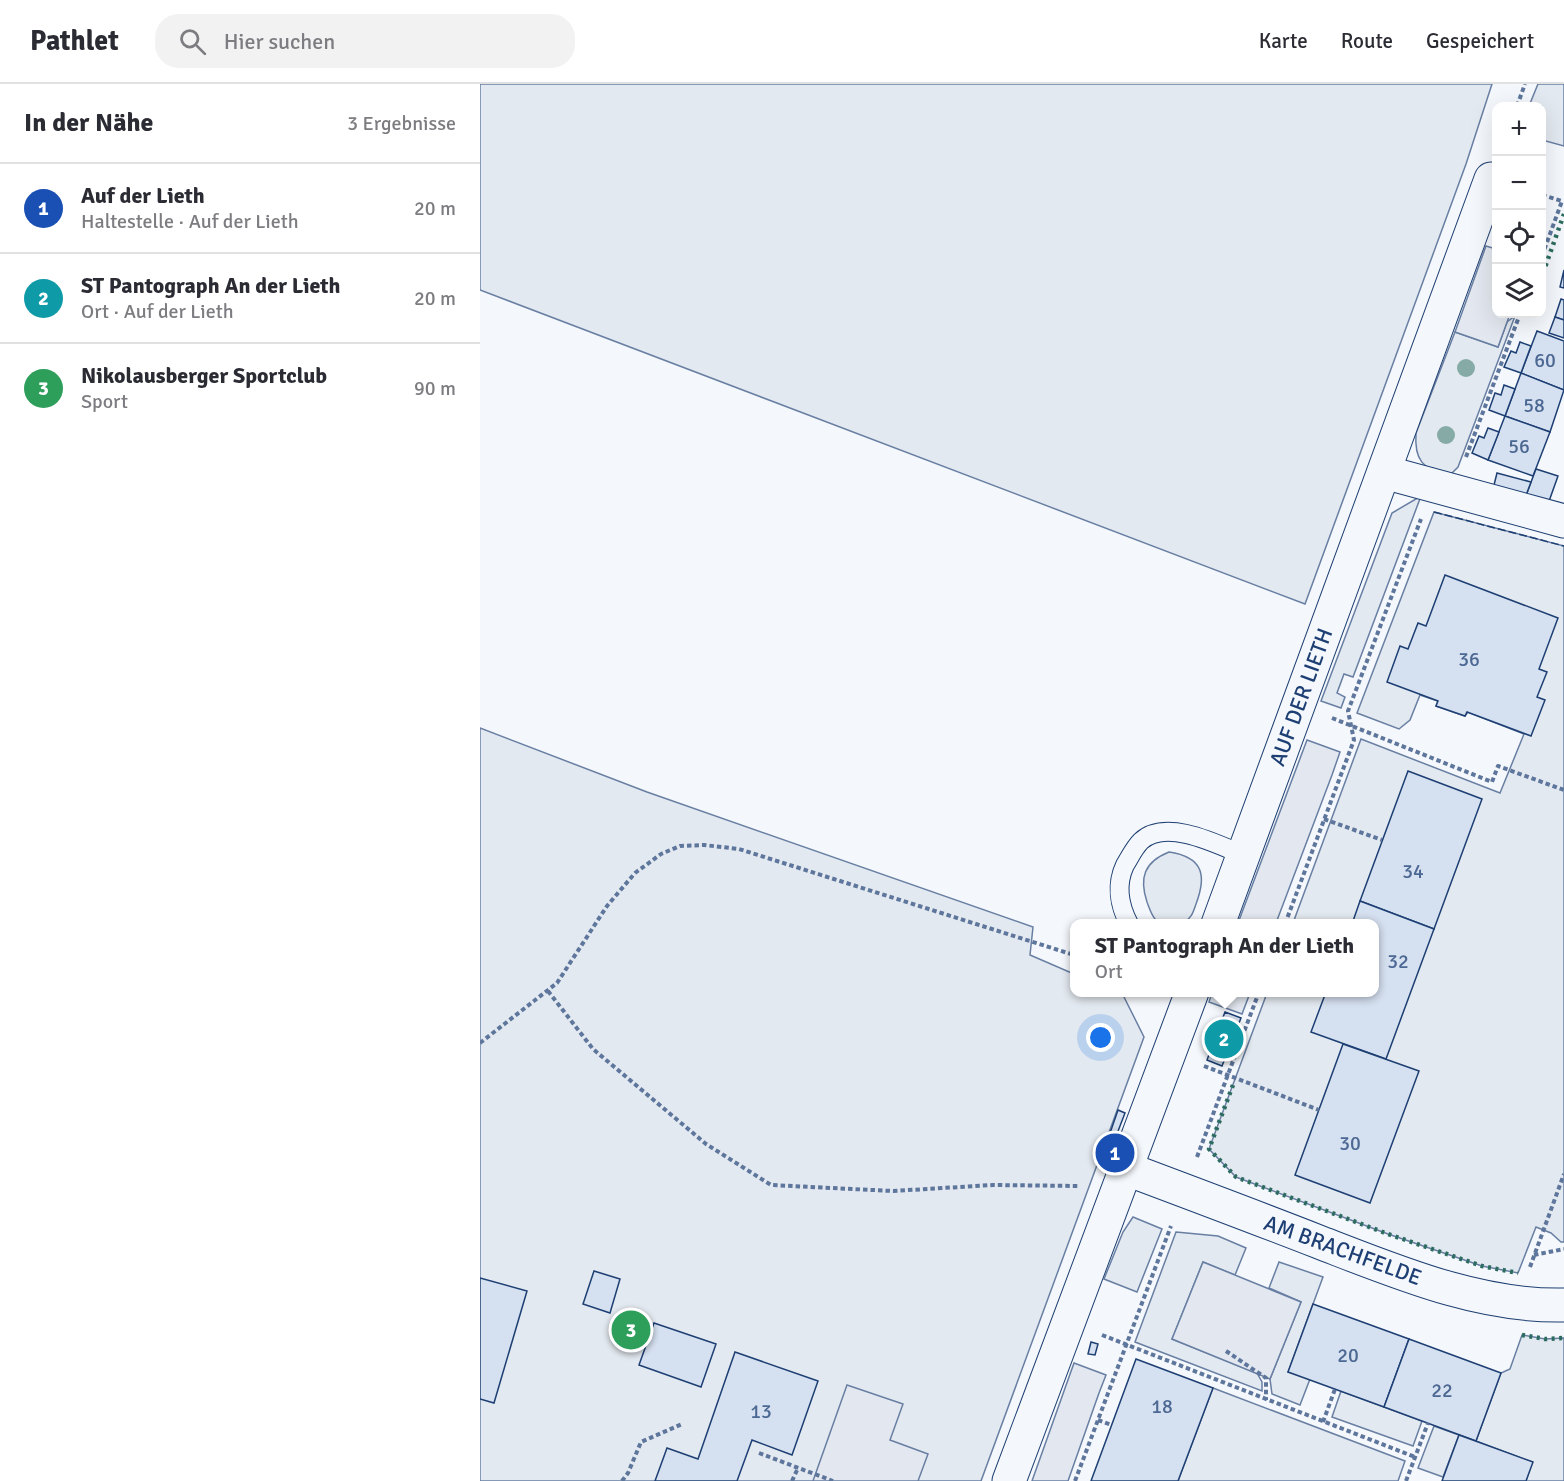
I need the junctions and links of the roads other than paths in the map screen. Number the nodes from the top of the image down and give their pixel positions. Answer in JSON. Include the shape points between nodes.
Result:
{"nodes":[{"id":1,"x":1491,"y":179,"type":"dead end"},
{"id":2,"x":1384,"y":472,"type":"junction"},
{"id":3,"x":1564,"y":521,"type":"edge"},
{"id":4,"x":1243,"y":855,"type":"junction"},
{"id":5,"x":1126,"y":919,"type":"edge"},
{"id":6,"x":1220,"y":919,"type":"edge"},
{"id":7,"x":1183,"y":1000,"type":"edge"},
{"id":8,"x":1124,"y":1178,"type":"junction"},
{"id":9,"x":1564,"y":1305,"type":"edge"},
{"id":10,"x":1009,"y":1481,"type":"edge"}],
"edges":[{"from":1,"to":2,"type":"street","name":"AUF DER LIETH"},
{"from":2,"to":3,"type":"street"},
{"from":2,"to":4,"type":"street","name":"AUF DER LIETH"},
{"from":4,"to":5,"type":"lane","via":[[1200,837],[1175,832],[1156,833],[1142,840],[1122,872],[1119,892]]},
{"from":4,"to":6,"type":"street","name":"AUF DER LIETH"},
{"from":7,"to":8,"type":"street","via":[[1170,1052]]},
{"from":8,"to":9,"type":"street","name":"AM BRACHFELDE","via":[[1184,1191],[1462,1292],[1516,1304]]},
{"from":8,"to":10,"type":"street"}]}
